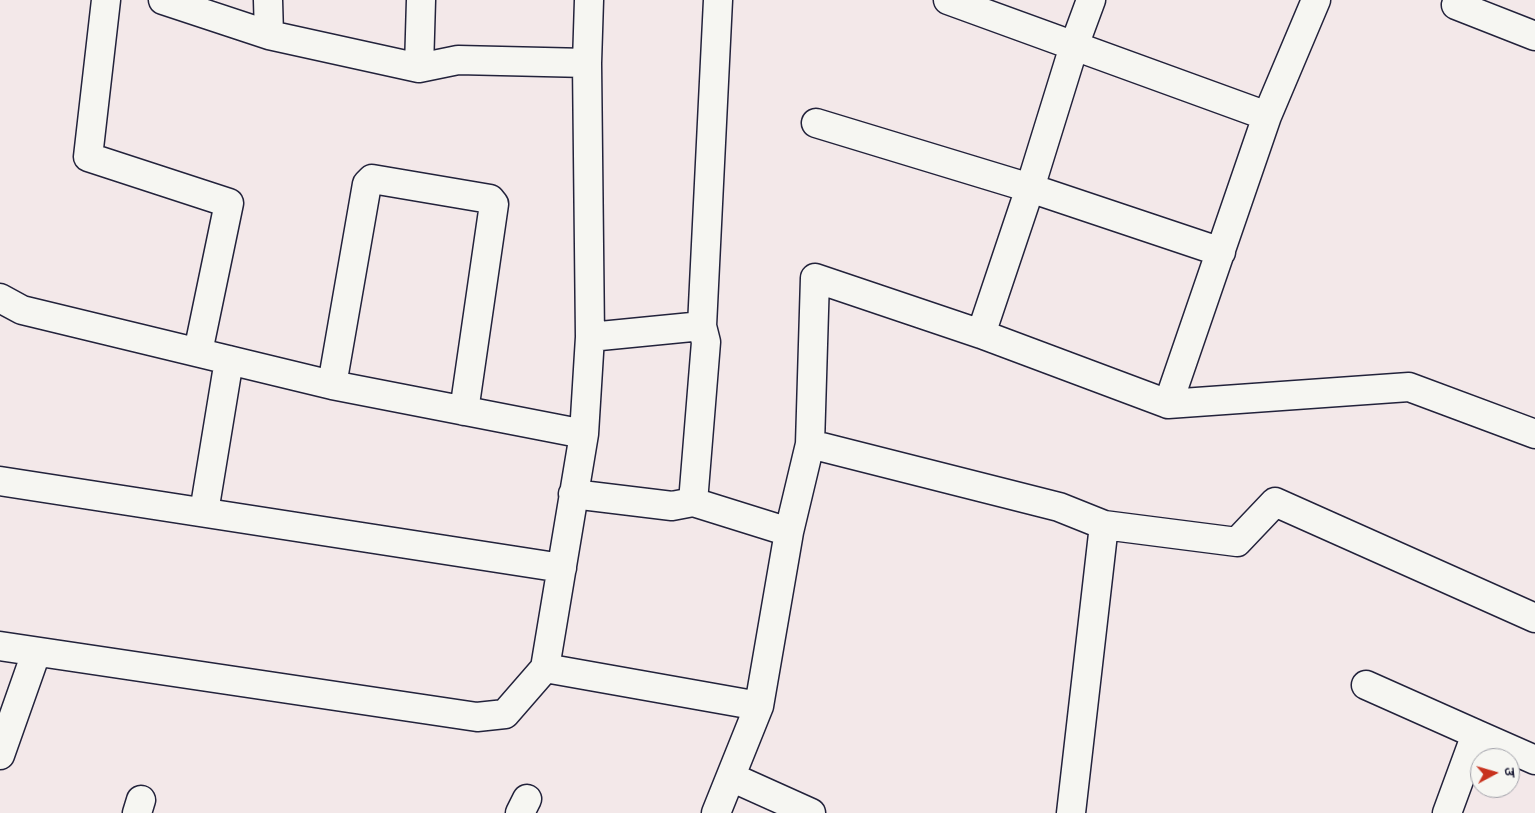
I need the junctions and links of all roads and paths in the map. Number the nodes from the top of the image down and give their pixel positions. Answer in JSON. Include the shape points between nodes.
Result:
{"nodes":[{"id":1,"x":106,"y":0,"type":"edge"},
{"id":2,"x":163,"y":0,"type":"edge"},
{"id":3,"x":268,"y":0,"type":"edge"},
{"id":4,"x":421,"y":0,"type":"edge"},
{"id":5,"x":589,"y":0,"type":"edge"},
{"id":6,"x":718,"y":0,"type":"edge"},
{"id":7,"x":948,"y":0,"type":"edge"},
{"id":8,"x":1091,"y":0,"type":"edge"},
{"id":9,"x":1316,"y":0,"type":"edge"},
{"id":10,"x":1458,"y":0,"type":"edge"},
{"id":11,"x":269,"y":35,"type":"junction"},
{"id":12,"x":1535,"y":36,"type":"edge"},
{"id":13,"x":1074,"y":46,"type":"junction"},
{"id":14,"x":587,"y":63,"type":"junction"},
{"id":15,"x":419,"y":68,"type":"junction"},
{"id":16,"x":1267,"y":116,"type":"junction"},
{"id":17,"x":816,"y":123,"type":"dead end"},
{"id":18,"x":1030,"y":188,"type":"junction"},
{"id":19,"x":1220,"y":252,"type":"junction"},
{"id":20,"x":0,"y":298,"type":"edge"},
{"id":21,"x":702,"y":326,"type":"junction"},
{"id":22,"x":981,"y":334,"type":"junction"},
{"id":23,"x":590,"y":337,"type":"junction"},
{"id":24,"x":198,"y":352,"type":"junction"},
{"id":25,"x":229,"y":360,"type":"junction"},
{"id":26,"x":332,"y":385,"type":"junction"},
{"id":27,"x":1168,"y":404,"type":"junction"},
{"id":28,"x":464,"y":411,"type":"junction"},
{"id":29,"x":584,"y":434,"type":"junction"},
{"id":30,"x":1535,"y":434,"type":"edge"},
{"id":31,"x":810,"y":444,"type":"junction"},
{"id":32,"x":0,"y":481,"type":"edge"},
{"id":33,"x":573,"y":494,"type":"junction"},
{"id":34,"x":693,"y":502,"type":"junction"},
{"id":35,"x":204,"y":512,"type":"junction"},
{"id":36,"x":1104,"y":525,"type":"junction"},
{"id":37,"x":789,"y":532,"type":"junction"},
{"id":38,"x":562,"y":568,"type":"junction"},
{"id":39,"x":1535,"y":618,"type":"edge"},
{"id":40,"x":0,"y":646,"type":"edge"},
{"id":41,"x":36,"y":653,"type":"junction"},
{"id":42,"x":545,"y":668,"type":"junction"},
{"id":43,"x":1366,"y":685,"type":"dead end"},
{"id":44,"x":760,"y":706,"type":"junction"},
{"id":45,"x":1476,"y":734,"type":"junction"},
{"id":46,"x":0,"y":754,"type":"edge"},
{"id":47,"x":1535,"y":760,"type":"edge"},
{"id":48,"x":730,"y":777,"type":"junction"},
{"id":49,"x":716,"y":813,"type":"edge"},
{"id":50,"x":811,"y":813,"type":"edge"},
{"id":51,"x":1071,"y":813,"type":"edge"},
{"id":52,"x":1447,"y":813,"type":"edge"}],
"edges":[{"from":1,"to":24,"type":"street","via":[[88,157],[229,203]]},
{"from":2,"to":11,"type":"street"},
{"from":3,"to":11,"type":"street"},
{"from":4,"to":15,"type":"street"},
{"from":5,"to":14,"type":"street"},
{"from":6,"to":21,"type":"street"},
{"from":7,"to":13,"type":"street"},
{"from":8,"to":13,"type":"street"},
{"from":9,"to":16,"type":"street"},
{"from":10,"to":12,"type":"street","via":[[1456,5]]},
{"from":11,"to":15,"type":"street"},
{"from":13,"to":16,"type":"street"},
{"from":13,"to":18,"type":"street"},
{"from":14,"to":15,"type":"street","via":[[458,60]]},
{"from":14,"to":23,"type":"street"},
{"from":16,"to":19,"type":"street"},
{"from":17,"to":18,"type":"street"},
{"from":18,"to":19,"type":"street"},
{"from":18,"to":22,"type":"street"},
{"from":19,"to":27,"type":"street"},
{"from":20,"to":24,"type":"street","via":[[22,310]]},
{"from":21,"to":23,"type":"street"},
{"from":21,"to":34,"type":"street","via":[[706,342]]},
{"from":22,"to":27,"type":"street"},
{"from":22,"to":31,"type":"street","via":[[815,278]]},
{"from":23,"to":29,"type":"street"},
{"from":24,"to":25,"type":"street"},
{"from":25,"to":26,"type":"street"},
{"from":25,"to":35,"type":"street"},
{"from":26,"to":28,"type":"street"},
{"from":26,"to":28,"type":"street","via":[[367,184],[372,179],[490,199],[494,204]]},
{"from":27,"to":30,"type":"street","via":[[1409,387]]},
{"from":28,"to":29,"type":"street"},
{"from":29,"to":33,"type":"street"},
{"from":31,"to":36,"type":"street","via":[[1059,507]]},
{"from":31,"to":37,"type":"street"},
{"from":32,"to":35,"type":"street"},
{"from":33,"to":34,"type":"street","via":[[672,506]]},
{"from":33,"to":38,"type":"street"},
{"from":34,"to":37,"type":"street"},
{"from":35,"to":38,"type":"street"},
{"from":36,"to":39,"type":"street","via":[[1237,542],[1275,502]]},
{"from":36,"to":51,"type":"street"},
{"from":37,"to":44,"type":"street"},
{"from":38,"to":42,"type":"street"},
{"from":40,"to":41,"type":"street"},
{"from":41,"to":42,"type":"street","via":[[477,717],[505,714]]},
{"from":41,"to":46,"type":"street"},
{"from":42,"to":44,"type":"street"},
{"from":43,"to":45,"type":"street"},
{"from":44,"to":48,"type":"street"},
{"from":45,"to":47,"type":"street"},
{"from":45,"to":52,"type":"street"},
{"from":48,"to":49,"type":"street"},
{"from":48,"to":50,"type":"street"}]}
